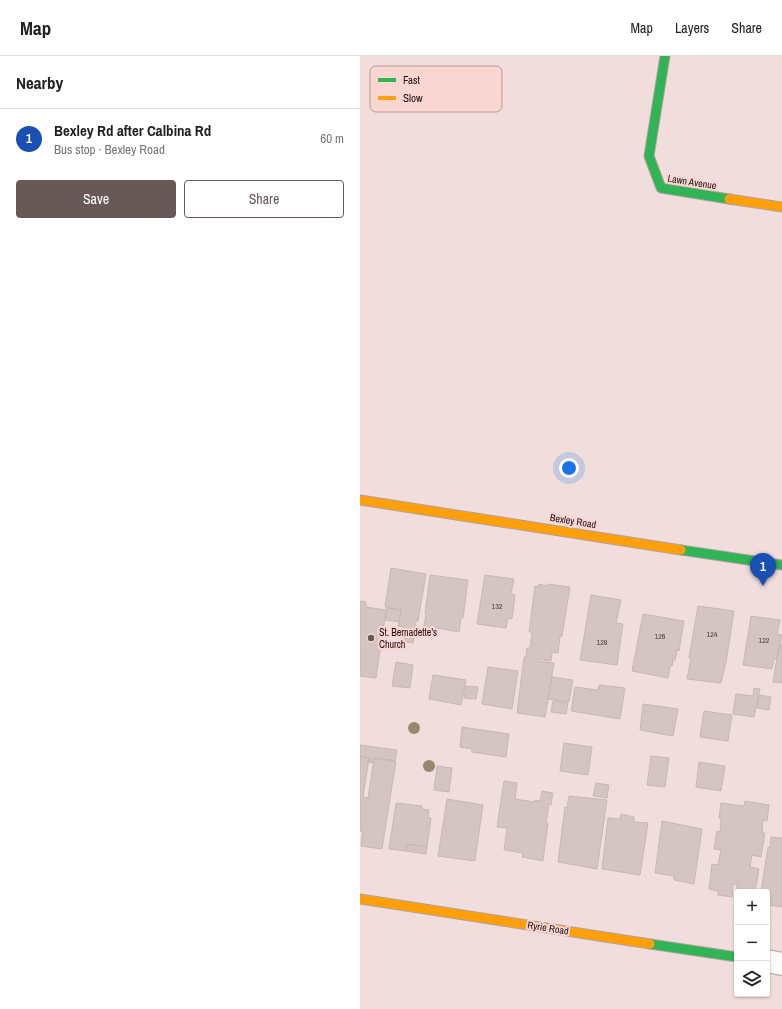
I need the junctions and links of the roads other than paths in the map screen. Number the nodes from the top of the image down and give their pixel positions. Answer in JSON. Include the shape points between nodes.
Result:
{"nodes":[{"id":1,"x":665,"y":56,"type":"edge"},
{"id":2,"x":782,"y":207,"type":"edge"},
{"id":3,"x":360,"y":500,"type":"edge"},
{"id":4,"x":782,"y":565,"type":"edge"},
{"id":5,"x":360,"y":899,"type":"edge"},
{"id":6,"x":734,"y":957,"type":"edge"},
{"id":7,"x":770,"y":962,"type":"edge"},
{"id":8,"x":782,"y":964,"type":"edge"}],
"edges":[{"from":1,"to":2,"type":"street","name":"Lawn Avenue","via":[[649,156],[661,188]]},
{"from":3,"to":4,"type":"street","name":"Bexley Road"},
{"from":5,"to":6,"type":"street","name":"Ryrie Road"},
{"from":7,"to":8,"type":"street"}]}
